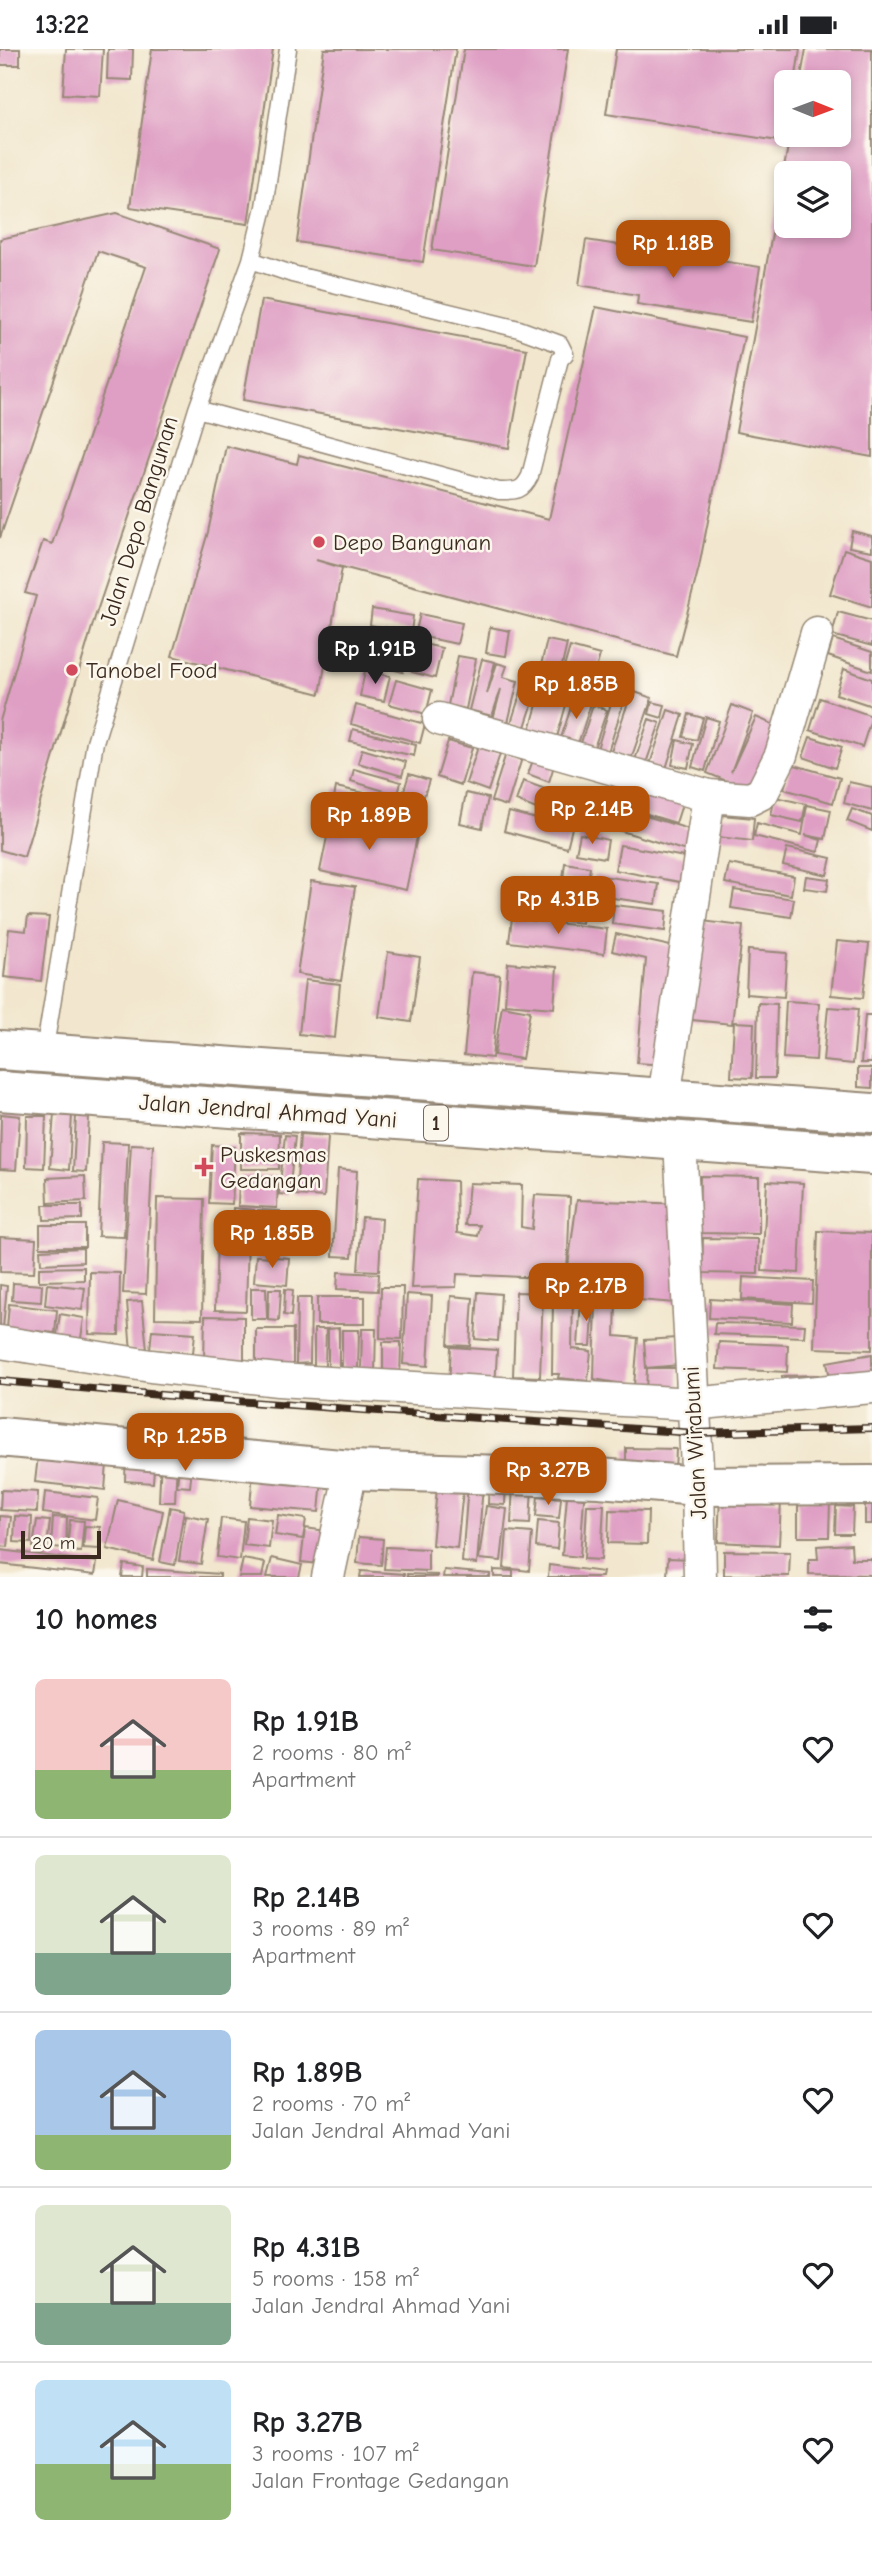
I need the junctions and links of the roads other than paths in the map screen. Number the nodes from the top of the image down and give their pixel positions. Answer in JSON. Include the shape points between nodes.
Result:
{"nodes":[{"id":1,"x":288,"y":49,"type":"edge"},
{"id":2,"x":251,"y":260,"type":"junction"},
{"id":3,"x":197,"y":409,"type":"junction"},
{"id":4,"x":817,"y":633,"type":"dead end"},
{"id":5,"x":439,"y":719,"type":"dead end"},
{"id":6,"x":709,"y":796,"type":"junction"},
{"id":7,"x":0,"y":1050,"type":"edge"},
{"id":8,"x":44,"y":1053,"type":"junction"},
{"id":9,"x":0,"y":1091,"type":"edge"},
{"id":10,"x":664,"y":1098,"type":"junction"},
{"id":11,"x":872,"y":1113,"type":"edge"},
{"id":12,"x":680,"y":1141,"type":"junction"},
{"id":13,"x":872,"y":1155,"type":"edge"},
{"id":14,"x":0,"y":1342,"type":"edge"},
{"id":15,"x":872,"y":1387,"type":"edge"},
{"id":16,"x":692,"y":1404,"type":"junction"},
{"id":17,"x":0,"y":1437,"type":"edge"},
{"id":18,"x":351,"y":1470,"type":"junction"},
{"id":19,"x":872,"y":1485,"type":"edge"},
{"id":20,"x":698,"y":1486,"type":"junction"},
{"id":21,"x":328,"y":1577,"type":"edge"},
{"id":22,"x":700,"y":1577,"type":"edge"}],
"edges":[{"from":1,"to":2,"type":"lane","name":"Jalan Depo Bangunan","via":[[264,207]]},
{"from":2,"to":3,"type":"lane","name":"Jalan Depo Bangunan"},
{"from":2,"to":3,"type":"lane","via":[[519,329],[560,344],[565,354],[530,476],[518,492],[499,491]]},
{"from":3,"to":8,"type":"lane","name":"Jalan Depo Bangunan","via":[[95,742]]},
{"from":4,"to":6,"type":"street","via":[[781,755],[762,793],[750,799]]},
{"from":5,"to":6,"type":"street"},
{"from":6,"to":10,"type":"street"},
{"from":7,"to":8,"type":"main road","name":"Jalan Jendral Ahmad Yani","number":"1"},
{"from":8,"to":10,"type":"main road","name":"Jalan Jendral Ahmad Yani","number":"1"},
{"from":9,"to":12,"type":"main road","name":"Jalan Jendral Ahmad Yani","number":"1"},
{"from":10,"to":11,"type":"main road","name":"Jalan Jendral Ahmad Yani","number":"1"},
{"from":12,"to":13,"type":"main road","name":"Jalan Jendral Ahmad Yani","number":"1"},
{"from":12,"to":16,"type":"street","name":"Jalan Wirabumi"},
{"from":14,"to":16,"type":"street","via":[[278,1380]]},
{"from":15,"to":16,"type":"street"},
{"from":16,"to":20,"type":"street","name":"Jalan Wirabumi"},
{"from":17,"to":18,"type":"main road"},
{"from":18,"to":20,"type":"main road"},
{"from":18,"to":21,"type":"street"},
{"from":19,"to":20,"type":"main road"},
{"from":20,"to":22,"type":"street","name":"Jalan Wirabumi"}]}
